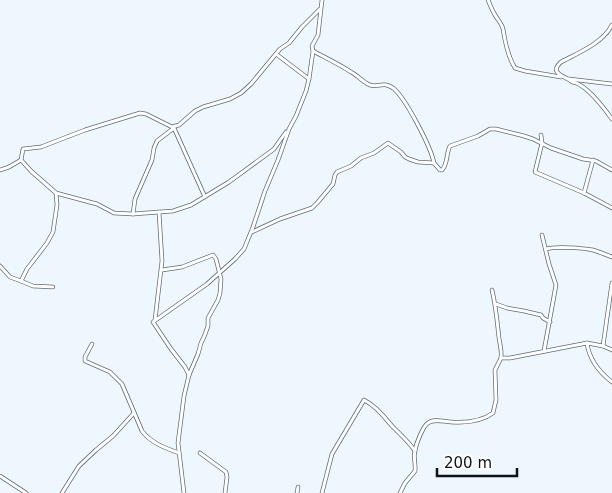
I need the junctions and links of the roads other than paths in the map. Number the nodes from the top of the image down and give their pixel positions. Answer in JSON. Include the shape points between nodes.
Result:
{"nodes":[{"id":1,"x":322,"y":0,"type":"edge"},
{"id":2,"x":488,"y":0,"type":"edge"},
{"id":3,"x":321,"y":8,"type":"junction"},
{"id":4,"x":612,"y":25,"type":"edge"},
{"id":5,"x":313,"y":51,"type":"junction"},
{"id":6,"x":276,"y":54,"type":"junction"},
{"id":7,"x":562,"y":77,"type":"junction"},
{"id":8,"x":309,"y":79,"type":"junction"},
{"id":9,"x":569,"y":79,"type":"junction"},
{"id":10,"x":612,"y":84,"type":"edge"},
{"id":11,"x":612,"y":119,"type":"edge"},
{"id":12,"x":174,"y":128,"type":"junction"},
{"id":13,"x":289,"y":129,"type":"junction"},
{"id":14,"x":541,"y":135,"type":"dead end"},
{"id":15,"x":542,"y":143,"type":"junction"},
{"id":16,"x":21,"y":160,"type":"junction"},
{"id":17,"x":593,"y":160,"type":"junction"},
{"id":18,"x":434,"y":162,"type":"junction"},
{"id":19,"x":0,"y":170,"type":"edge"},
{"id":20,"x":612,"y":170,"type":"edge"},
{"id":21,"x":56,"y":192,"type":"junction"},
{"id":22,"x":584,"y":193,"type":"junction"},
{"id":23,"x":205,"y":197,"type":"junction"},
{"id":24,"x":612,"y":208,"type":"edge"},
{"id":25,"x":159,"y":212,"type":"junction"},
{"id":26,"x":133,"y":214,"type":"junction"},
{"id":27,"x":251,"y":232,"type":"junction"},
{"id":28,"x":542,"y":235,"type":"dead end"},
{"id":29,"x":546,"y":249,"type":"junction"},
{"id":30,"x":612,"y":257,"type":"edge"},
{"id":31,"x":0,"y":266,"type":"edge"},
{"id":32,"x":162,"y":270,"type":"junction"},
{"id":33,"x":220,"y":274,"type":"junction"},
{"id":34,"x":21,"y":281,"type":"junction"},
{"id":35,"x":612,"y":282,"type":"edge"},
{"id":36,"x":53,"y":288,"type":"dead end"},
{"id":37,"x":492,"y":290,"type":"dead end"},
{"id":38,"x":495,"y":304,"type":"junction"},
{"id":39,"x":155,"y":320,"type":"junction"},
{"id":40,"x":550,"y":322,"type":"junction"},
{"id":41,"x":587,"y":343,"type":"junction"},
{"id":42,"x":92,"y":344,"type":"dead end"},
{"id":43,"x":603,"y":346,"type":"junction"},
{"id":44,"x":612,"y":350,"type":"edge"},
{"id":45,"x":544,"y":351,"type":"junction"},
{"id":46,"x":501,"y":358,"type":"junction"},
{"id":47,"x":188,"y":374,"type":"junction"},
{"id":48,"x":612,"y":382,"type":"edge"},
{"id":49,"x":134,"y":413,"type":"junction"},
{"id":50,"x":414,"y":451,"type":"junction"},
{"id":51,"x":179,"y":453,"type":"junction"},
{"id":52,"x":200,"y":453,"type":"dead end"},
{"id":53,"x":0,"y":476,"type":"edge"},
{"id":54,"x":298,"y":487,"type":"dead end"},
{"id":55,"x":26,"y":493,"type":"edge"},
{"id":56,"x":62,"y":493,"type":"edge"},
{"id":57,"x":184,"y":493,"type":"edge"},
{"id":58,"x":225,"y":493,"type":"edge"},
{"id":59,"x":297,"y":493,"type":"edge"},
{"id":60,"x":322,"y":493,"type":"edge"},
{"id":61,"x":400,"y":493,"type":"edge"}],
"edges":[{"from":1,"to":3,"type":"street"},
{"from":2,"to":7,"type":"street","via":[[504,30],[515,68]]},
{"from":3,"to":5,"type":"street"},
{"from":3,"to":6,"type":"street"},
{"from":4,"to":7,"type":"street","via":[[598,41],[558,66]]},
{"from":5,"to":8,"type":"street"},
{"from":5,"to":18,"type":"street","via":[[370,85],[385,84],[392,88],[427,142]]},
{"from":6,"to":8,"type":"street"},
{"from":6,"to":12,"type":"street","via":[[241,93],[195,111]]},
{"from":7,"to":9,"type":"street"},
{"from":8,"to":13,"type":"street"},
{"from":9,"to":10,"type":"street"},
{"from":9,"to":11,"type":"street","via":[[599,102]]},
{"from":12,"to":16,"type":"street","via":[[146,114],[137,114],[41,147],[23,149]]},
{"from":12,"to":23,"type":"street"},
{"from":12,"to":26,"type":"street","via":[[157,141],[135,199]]},
{"from":13,"to":23,"type":"street","via":[[270,152]]},
{"from":13,"to":27,"type":"street"},
{"from":14,"to":15,"type":"street"},
{"from":15,"to":17,"type":"street"},
{"from":15,"to":18,"type":"street","via":[[490,129],[450,146],[442,170]]},
{"from":15,"to":22,"type":"street","via":[[535,172]]},
{"from":16,"to":19,"type":"street"},
{"from":16,"to":21,"type":"street"},
{"from":17,"to":20,"type":"street"},
{"from":17,"to":22,"type":"street"},
{"from":18,"to":27,"type":"street","via":[[407,158],[388,143],[337,172],[333,184],[312,208]]},
{"from":21,"to":26,"type":"street","via":[[97,204],[114,213]]},
{"from":21,"to":34,"type":"street","via":[[53,232]]},
{"from":22,"to":24,"type":"street"},
{"from":23,"to":25,"type":"street","via":[[184,208]]},
{"from":25,"to":26,"type":"street"},
{"from":25,"to":32,"type":"street"},
{"from":27,"to":33,"type":"street","via":[[242,251]]},
{"from":28,"to":29,"type":"street"},
{"from":29,"to":30,"type":"street","via":[[594,250]]},
{"from":29,"to":40,"type":"street","via":[[556,285]]},
{"from":31,"to":34,"type":"street","via":[[10,277]]},
{"from":32,"to":33,"type":"street","via":[[182,267],[213,255]]},
{"from":32,"to":39,"type":"street"},
{"from":33,"to":39,"type":"street"},
{"from":33,"to":47,"type":"street","via":[[220,297],[208,318],[198,354]]},
{"from":34,"to":36,"type":"street"},
{"from":35,"to":43,"type":"street"},
{"from":37,"to":38,"type":"street"},
{"from":38,"to":40,"type":"street","via":[[524,310]]},
{"from":38,"to":46,"type":"street"},
{"from":39,"to":47,"type":"street","via":[[153,322]]},
{"from":40,"to":45,"type":"street"},
{"from":41,"to":43,"type":"street"},
{"from":41,"to":45,"type":"street"},
{"from":41,"to":48,"type":"street","via":[[592,360]]},
{"from":42,"to":49,"type":"street","via":[[85,360],[116,377]]},
{"from":43,"to":44,"type":"street"},
{"from":45,"to":46,"type":"street"},
{"from":46,"to":50,"type":"street","via":[[495,370],[493,413],[472,422],[430,421]]},
{"from":47,"to":51,"type":"street"},
{"from":49,"to":51,"type":"street","via":[[146,436]]},
{"from":49,"to":56,"type":"street","via":[[79,466]]},
{"from":50,"to":60,"type":"street","via":[[384,416],[364,400],[332,454]]},
{"from":50,"to":61,"type":"street","via":[[415,471]]},
{"from":51,"to":57,"type":"street"},
{"from":52,"to":58,"type":"street","via":[[226,472]]},
{"from":53,"to":55,"type":"street"},
{"from":54,"to":59,"type":"street"}]}
